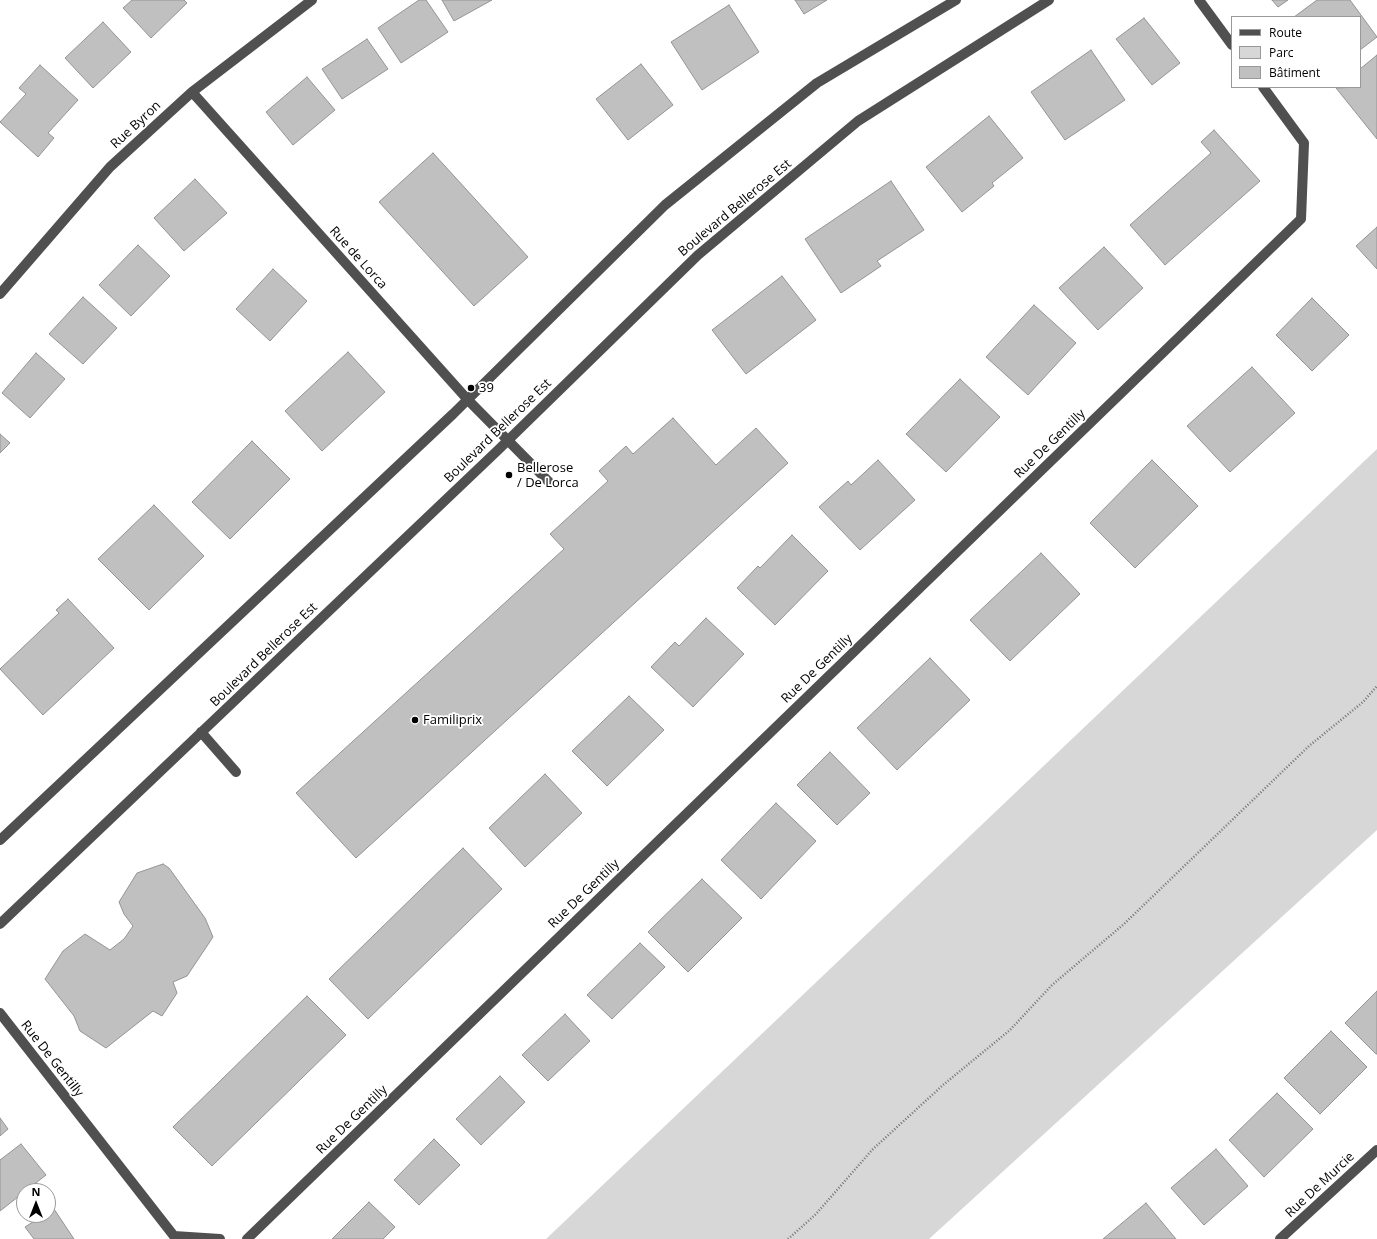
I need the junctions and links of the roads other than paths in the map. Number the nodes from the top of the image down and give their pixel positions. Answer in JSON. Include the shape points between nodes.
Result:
{"nodes":[{"id":1,"x":312,"y":0,"type":"edge"},
{"id":2,"x":956,"y":0,"type":"edge"},
{"id":3,"x":1049,"y":0,"type":"edge"},
{"id":4,"x":1199,"y":0,"type":"edge"},
{"id":5,"x":1231,"y":44,"type":"edge"},
{"id":6,"x":1264,"y":88,"type":"edge"},
{"id":7,"x":192,"y":92,"type":"junction"},
{"id":8,"x":0,"y":294,"type":"edge"},
{"id":9,"x":468,"y":400,"type":"junction"},
{"id":10,"x":508,"y":440,"type":"junction"},
{"id":11,"x":548,"y":482,"type":"dead end"},
{"id":12,"x":201,"y":732,"type":"junction"},
{"id":13,"x":236,"y":772,"type":"dead end"},
{"id":14,"x":0,"y":840,"type":"edge"},
{"id":15,"x":0,"y":924,"type":"edge"},
{"id":16,"x":0,"y":1013,"type":"edge"},
{"id":17,"x":1377,"y":1150,"type":"edge"},
{"id":18,"x":220,"y":1239,"type":"edge"},
{"id":19,"x":247,"y":1239,"type":"edge"},
{"id":20,"x":1280,"y":1239,"type":"edge"}],
"edges":[{"from":1,"to":7,"type":"street","name":"Rue Byron"},
{"from":2,"to":9,"type":"street","via":[[817,83],[665,205]]},
{"from":3,"to":10,"type":"street","name":"Boulevard Bellerose Est","via":[[858,121],[698,254]]},
{"from":4,"to":5,"type":"street"},
{"from":6,"to":19,"type":"street","name":"Rue De Gentilly","via":[[1304,143],[1301,219]]},
{"from":7,"to":8,"type":"street","name":"Rue Byron","via":[[110,167]]},
{"from":7,"to":9,"type":"street","name":"Rue de Lorca"},
{"from":9,"to":10,"type":"street","name":"Rue de Lorca"},
{"from":9,"to":14,"type":"street"},
{"from":10,"to":11,"type":"street","name":"Rue de Lorca"},
{"from":10,"to":12,"type":"street","name":"Boulevard Bellerose Est"},
{"from":12,"to":13,"type":"street"},
{"from":12,"to":15,"type":"street","name":"Boulevard Bellerose Est"},
{"from":16,"to":18,"type":"street","name":"Rue De Gentilly","via":[[174,1236]]},
{"from":17,"to":20,"type":"street","name":"Rue De Murcie"}]}
